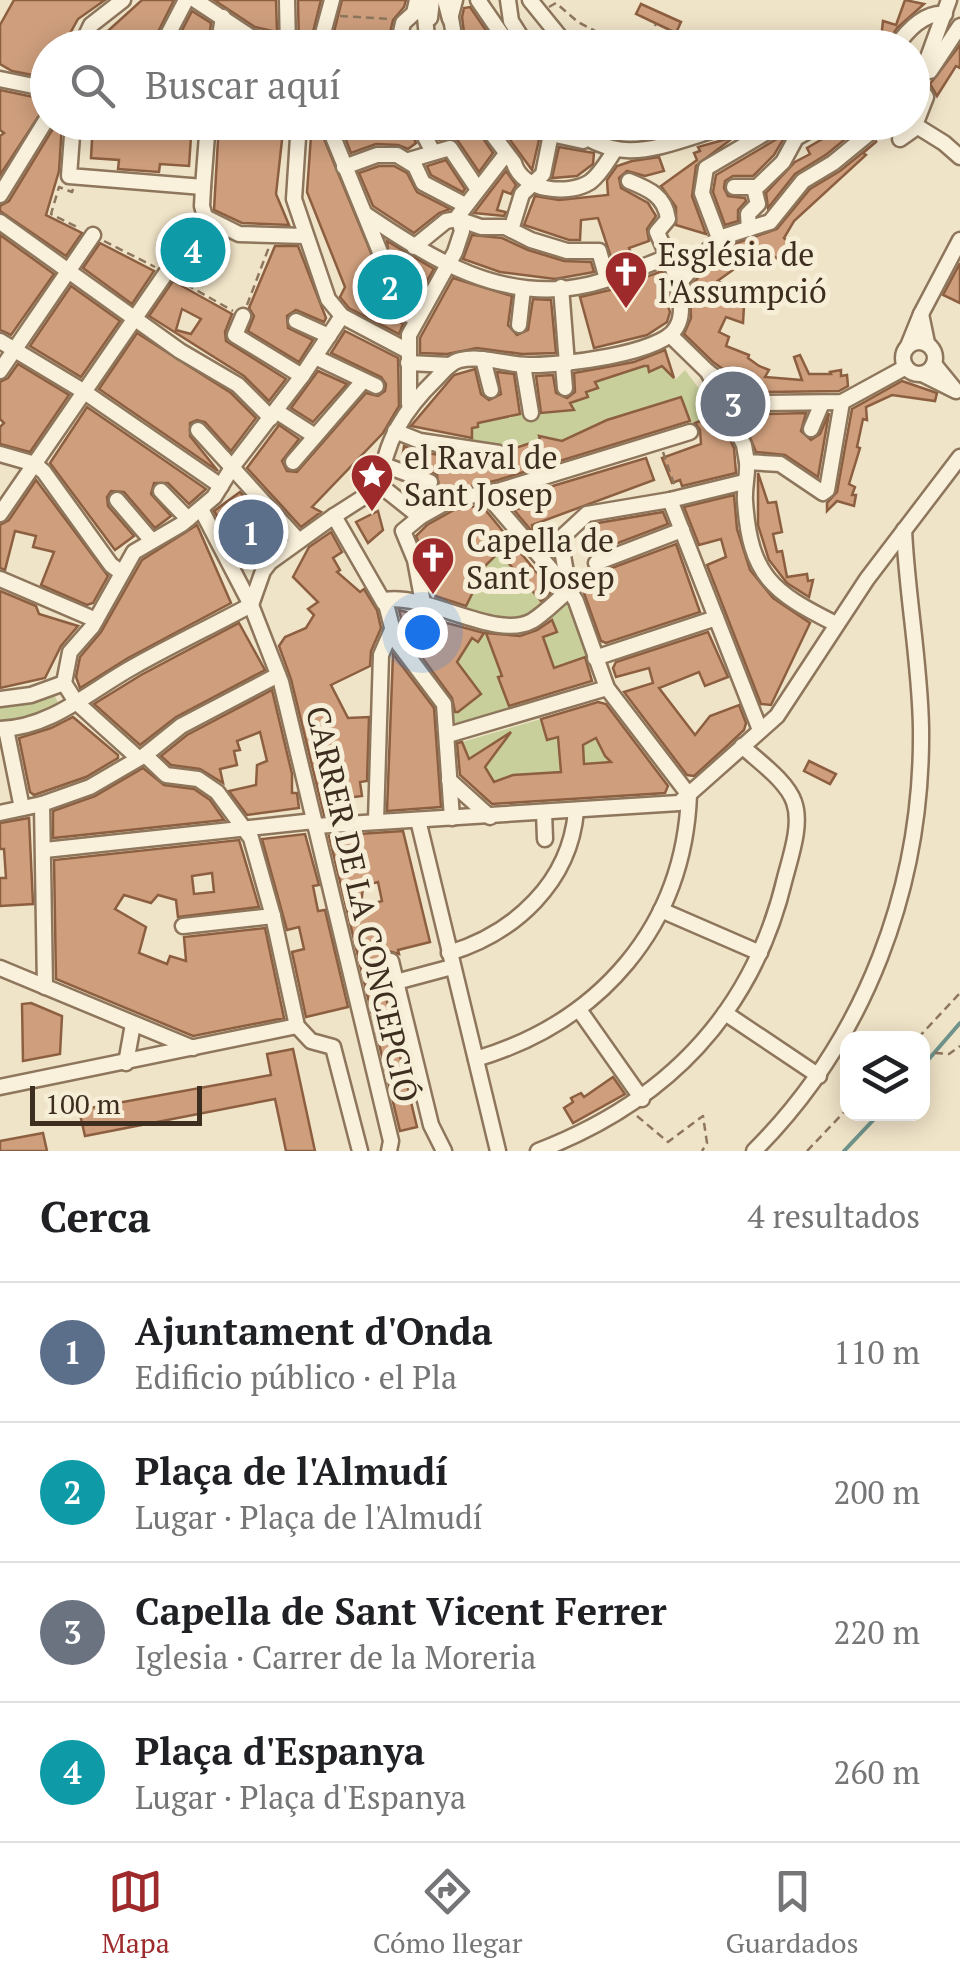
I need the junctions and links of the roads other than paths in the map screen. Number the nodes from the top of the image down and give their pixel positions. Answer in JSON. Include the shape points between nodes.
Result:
{"nodes":[{"id":1,"x":123,"y":0,"type":"edge"},
{"id":2,"x":186,"y":0,"type":"edge"},
{"id":3,"x":194,"y":0,"type":"edge"},
{"id":4,"x":287,"y":0,"type":"edge"},
{"id":5,"x":432,"y":0,"type":"edge"},
{"id":6,"x":445,"y":0,"type":"edge"},
{"id":7,"x":454,"y":0,"type":"edge"},
{"id":8,"x":478,"y":0,"type":"edge"},
{"id":9,"x":508,"y":0,"type":"edge"},
{"id":10,"x":530,"y":0,"type":"edge"},
{"id":11,"x":947,"y":7,"type":"edge"},
{"id":12,"x":425,"y":17,"type":"junction"},
{"id":13,"x":223,"y":18,"type":"junction"},
{"id":14,"x":451,"y":18,"type":"junction"},
{"id":15,"x":960,"y":26,"type":"edge"},
{"id":16,"x":89,"y":30,"type":"edge"},
{"id":17,"x":170,"y":30,"type":"edge"},
{"id":18,"x":221,"y":30,"type":"edge"},
{"id":19,"x":242,"y":30,"type":"edge"},
{"id":20,"x":288,"y":30,"type":"edge"},
{"id":21,"x":401,"y":30,"type":"edge"},
{"id":22,"x":426,"y":30,"type":"edge"},
{"id":23,"x":453,"y":30,"type":"edge"},
{"id":24,"x":498,"y":30,"type":"edge"},
{"id":25,"x":517,"y":30,"type":"edge"},
{"id":26,"x":554,"y":30,"type":"edge"},
{"id":27,"x":911,"y":30,"type":"edge"},
{"id":28,"x":930,"y":50,"type":"edge"},
{"id":29,"x":930,"y":69,"type":"edge"},
{"id":30,"x":0,"y":79,"type":"edge"},
{"id":31,"x":30,"y":85,"type":"edge"},
{"id":32,"x":930,"y":135,"type":"edge"},
{"id":33,"x":34,"y":140,"type":"edge"},
{"id":34,"x":72,"y":140,"type":"edge"},
{"id":35,"x":81,"y":140,"type":"edge"},
{"id":36,"x":207,"y":140,"type":"edge"},
{"id":37,"x":297,"y":140,"type":"edge"},
{"id":38,"x":334,"y":140,"type":"edge"},
{"id":39,"x":427,"y":140,"type":"edge"},
{"id":40,"x":497,"y":140,"type":"edge"},
{"id":41,"x":550,"y":140,"type":"edge"},
{"id":42,"x":579,"y":140,"type":"edge"},
{"id":43,"x":592,"y":140,"type":"edge"},
{"id":44,"x":686,"y":140,"type":"edge"},
{"id":45,"x":752,"y":140,"type":"edge"},
{"id":46,"x":795,"y":140,"type":"edge"},
{"id":47,"x":861,"y":140,"type":"edge"},
{"id":48,"x":598,"y":144,"type":"junction"},
{"id":49,"x":615,"y":150,"type":"junction"},
{"id":50,"x":434,"y":152,"type":"junction"},
{"id":51,"x":506,"y":154,"type":"junction"},
{"id":52,"x":960,"y":157,"type":"edge"},
{"id":53,"x":409,"y":160,"type":"junction"},
{"id":54,"x":79,"y":161,"type":"dead end"},
{"id":55,"x":344,"y":167,"type":"junction"},
{"id":56,"x":630,"y":181,"type":"dead end"},
{"id":57,"x":734,"y":186,"type":"dead end"},
{"id":58,"x":203,"y":187,"type":"junction"},
{"id":59,"x":478,"y":188,"type":"junction"},
{"id":60,"x":528,"y":188,"type":"junction"},
{"id":61,"x":754,"y":188,"type":"junction"},
{"id":62,"x":0,"y":195,"type":"edge"},
{"id":63,"x":461,"y":212,"type":"junction"},
{"id":64,"x":365,"y":214,"type":"junction"},
{"id":65,"x":776,"y":216,"type":"junction"},
{"id":66,"x":0,"y":222,"type":"edge"},
{"id":67,"x":511,"y":230,"type":"junction"},
{"id":68,"x":749,"y":230,"type":"junction"},
{"id":69,"x":93,"y":235,"type":"road end"},
{"id":70,"x":776,"y":235,"type":"dead end"},
{"id":71,"x":305,"y":236,"type":"junction"},
{"id":72,"x":719,"y":238,"type":"junction"},
{"id":73,"x":959,"y":243,"type":"edge"},
{"id":74,"x":414,"y":247,"type":"junction"},
{"id":75,"x":379,"y":248,"type":"dead end"},
{"id":76,"x":668,"y":257,"type":"junction"},
{"id":77,"x":448,"y":266,"type":"junction"},
{"id":78,"x":68,"y":271,"type":"junction"},
{"id":79,"x":166,"y":273,"type":"road end"},
{"id":80,"x":608,"y":279,"type":"junction"},
{"id":81,"x":679,"y":285,"type":"junction"},
{"id":82,"x":561,"y":287,"type":"junction"},
{"id":83,"x":523,"y":289,"type":"junction"},
{"id":84,"x":394,"y":306,"type":"dead end"},
{"id":85,"x":921,"y":314,"type":"junction"},
{"id":86,"x":342,"y":316,"type":"junction"},
{"id":87,"x":242,"y":318,"type":"road end"},
{"id":88,"x":134,"y":319,"type":"junction"},
{"id":89,"x":416,"y":319,"type":"junction"},
{"id":90,"x":296,"y":321,"type":"dead end"},
{"id":91,"x":520,"y":324,"type":"dead end"},
{"id":92,"x":329,"y":336,"type":"junction"},
{"id":93,"x":671,"y":336,"type":"junction"},
{"id":94,"x":0,"y":340,"type":"edge"},
{"id":95,"x":927,"y":343,"type":"junction"},
{"id":96,"x":908,"y":346,"type":"junction"},
{"id":97,"x":14,"y":350,"type":"junction"},
{"id":98,"x":408,"y":352,"type":"junction"},
{"id":99,"x":315,"y":357,"type":"junction"},
{"id":100,"x":484,"y":359,"type":"junction"},
{"id":101,"x":454,"y":362,"type":"junction"},
{"id":102,"x":565,"y":364,"type":"junction"},
{"id":103,"x":523,"y":365,"type":"junction"},
{"id":104,"x":906,"y":367,"type":"junction"},
{"id":105,"x":928,"y":368,"type":"junction"},
{"id":106,"x":0,"y":371,"type":"edge"},
{"id":107,"x":708,"y":372,"type":"junction"},
{"id":108,"x":302,"y":376,"type":"junction"},
{"id":109,"x":565,"y":388,"type":"dead end"},
{"id":110,"x":491,"y":390,"type":"dead end"},
{"id":111,"x":83,"y":391,"type":"junction"},
{"id":112,"x":958,"y":392,"type":"edge"},
{"id":113,"x":842,"y":402,"type":"junction"},
{"id":114,"x":822,"y":403,"type":"junction"},
{"id":115,"x":409,"y":404,"type":"junction"},
{"id":116,"x":531,"y":412,"type":"dead end"},
{"id":117,"x":274,"y":414,"type":"junction"},
{"id":118,"x":398,"y":426,"type":"junction"},
{"id":119,"x":811,"y":429,"type":"dead end"},
{"id":120,"x":198,"y":430,"type":"dead end"},
{"id":121,"x":690,"y":432,"type":"dead end"},
{"id":122,"x":316,"y":436,"type":"junction"},
{"id":123,"x":0,"y":454,"type":"edge"},
{"id":124,"x":499,"y":454,"type":"dead end"},
{"id":125,"x":960,"y":457,"type":"edge"},
{"id":126,"x":292,"y":462,"type":"dead end"},
{"id":127,"x":746,"y":462,"type":"junction"},
{"id":128,"x":35,"y":464,"type":"junction"},
{"id":129,"x":384,"y":465,"type":"junction"},
{"id":130,"x":232,"y":466,"type":"junction"},
{"id":131,"x":430,"y":482,"type":"dead end"},
{"id":132,"x":744,"y":482,"type":"junction"},
{"id":133,"x":221,"y":486,"type":"junction"},
{"id":134,"x":382,"y":486,"type":"junction"},
{"id":135,"x":161,"y":491,"type":"dead end"},
{"id":136,"x":486,"y":494,"type":"junction"},
{"id":137,"x":675,"y":499,"type":"junction"},
{"id":138,"x":118,"y":500,"type":"dead end"},
{"id":139,"x":202,"y":510,"type":"junction"},
{"id":140,"x":0,"y":514,"type":"edge"},
{"id":141,"x":422,"y":516,"type":"junction"},
{"id":142,"x":330,"y":518,"type":"junction"},
{"id":143,"x":188,"y":520,"type":"junction"},
{"id":144,"x":682,"y":530,"type":"junction"},
{"id":145,"x":904,"y":530,"type":"junction"},
{"id":146,"x":560,"y":539,"type":"junction"},
{"id":147,"x":299,"y":540,"type":"junction"},
{"id":148,"x":152,"y":541,"type":"junction"},
{"id":149,"x":540,"y":560,"type":"junction"},
{"id":150,"x":596,"y":563,"type":"dead end"},
{"id":151,"x":122,"y":573,"type":"junction"},
{"id":152,"x":0,"y":579,"type":"edge"},
{"id":153,"x":569,"y":590,"type":"junction"},
{"id":154,"x":426,"y":604,"type":"junction"},
{"id":155,"x":251,"y":605,"type":"junction"},
{"id":156,"x":385,"y":605,"type":"junction"},
{"id":157,"x":716,"y":618,"type":"junction"},
{"id":158,"x":96,"y":620,"type":"junction"},
{"id":159,"x":836,"y":624,"type":"junction"},
{"id":160,"x":391,"y":632,"type":"junction"},
{"id":161,"x":595,"y":658,"type":"junction"},
{"id":162,"x":278,"y":675,"type":"junction"},
{"id":163,"x":64,"y":683,"type":"junction"},
{"id":164,"x":607,"y":688,"type":"junction"},
{"id":165,"x":0,"y":699,"type":"edge"},
{"id":166,"x":76,"y":702,"type":"junction"},
{"id":167,"x":3,"y":729,"type":"edge"},
{"id":168,"x":760,"y":730,"type":"junction"},
{"id":169,"x":448,"y":735,"type":"junction"},
{"id":170,"x":742,"y":746,"type":"junction"},
{"id":171,"x":141,"y":756,"type":"junction"},
{"id":172,"x":450,"y":780,"type":"junction"},
{"id":173,"x":689,"y":795,"type":"junction"},
{"id":174,"x":42,"y":804,"type":"junction"},
{"id":175,"x":22,"y":808,"type":"junction"},
{"id":176,"x":576,"y":810,"type":"junction"},
{"id":177,"x":544,"y":812,"type":"junction"},
{"id":178,"x":0,"y":813,"type":"edge"},
{"id":179,"x":490,"y":817,"type":"junction"},
{"id":180,"x":452,"y":818,"type":"junction"},
{"id":181,"x":418,"y":820,"type":"junction"},
{"id":182,"x":376,"y":821,"type":"junction"},
{"id":183,"x":315,"y":824,"type":"junction"},
{"id":184,"x":244,"y":829,"type":"junction"},
{"id":185,"x":545,"y":839,"type":"dead end"},
{"id":186,"x":44,"y":850,"type":"junction"},
{"id":187,"x":662,"y":910,"type":"junction"},
{"id":188,"x":273,"y":916,"type":"junction"},
{"id":189,"x":183,"y":926,"type":"dead end"},
{"id":190,"x":760,"y":953,"type":"junction"},
{"id":191,"x":450,"y":960,"type":"junction"},
{"id":192,"x":391,"y":961,"type":"dead end"},
{"id":193,"x":0,"y":968,"type":"edge"},
{"id":194,"x":396,"y":982,"type":"junction"},
{"id":195,"x":44,"y":988,"type":"junction"},
{"id":196,"x":580,"y":1010,"type":"junction"},
{"id":197,"x":725,"y":1013,"type":"junction"},
{"id":198,"x":133,"y":1024,"type":"junction"},
{"id":199,"x":296,"y":1026,"type":"junction"},
{"id":200,"x":196,"y":1049,"type":"junction"},
{"id":201,"x":476,"y":1059,"type":"junction"},
{"id":202,"x":126,"y":1063,"type":"junction"},
{"id":203,"x":819,"y":1076,"type":"junction"},
{"id":204,"x":0,"y":1087,"type":"edge"},
{"id":205,"x":642,"y":1099,"type":"junction"},
{"id":206,"x":390,"y":1149,"type":"edge"},
{"id":207,"x":360,"y":1151,"type":"edge"},
{"id":208,"x":444,"y":1151,"type":"edge"},
{"id":209,"x":498,"y":1151,"type":"edge"},
{"id":210,"x":538,"y":1151,"type":"edge"},
{"id":211,"x":754,"y":1151,"type":"edge"}],
"edges":[{"from":1,"to":16,"type":"street"},
{"from":2,"to":17,"type":"street"},
{"from":3,"to":13,"type":"street"},
{"from":4,"to":20,"type":"street"},
{"from":5,"to":12,"type":"street","via":[[430,18]]},
{"from":6,"to":14,"type":"street"},
{"from":7,"to":14,"type":"street"},
{"from":8,"to":24,"type":"street"},
{"from":9,"to":25,"type":"street"},
{"from":10,"to":26,"type":"street"},
{"from":11,"to":27,"type":"street"},
{"from":11,"to":28,"type":"street"},
{"from":12,"to":21,"type":"street","via":[[417,0],[414,13],[400,19]]},
{"from":12,"to":22,"type":"street"},
{"from":13,"to":18,"type":"street"},
{"from":13,"to":19,"type":"street"},
{"from":14,"to":23,"type":"street"},
{"from":15,"to":29,"type":"street"},
{"from":30,"to":31,"type":"street"},
{"from":32,"to":52,"type":"street"},
{"from":33,"to":62,"type":"street"},
{"from":34,"to":58,"type":"street","via":[[69,176]]},
{"from":35,"to":54,"type":"street"},
{"from":36,"to":58,"type":"street"},
{"from":37,"to":71,"type":"street","via":[[293,188]]},
{"from":38,"to":55,"type":"street"},
{"from":39,"to":50,"type":"street"},
{"from":40,"to":51,"type":"street"},
{"from":41,"to":60,"type":"street","via":[[543,174]]},
{"from":42,"to":48,"type":"street"},
{"from":43,"to":48,"type":"street"},
{"from":44,"to":49,"type":"street","via":[[644,152]]},
{"from":45,"to":72,"type":"street","via":[[704,172],[702,193]]},
{"from":46,"to":61,"type":"street","via":[[783,162]]},
{"from":47,"to":65,"type":"street","via":[[803,181]]},
{"from":48,"to":49,"type":"street"},
{"from":49,"to":60,"type":"street","via":[[586,184]]},
{"from":50,"to":53,"type":"street"},
{"from":50,"to":59,"type":"street","via":[[452,149]]},
{"from":51,"to":59,"type":"street"},
{"from":51,"to":60,"type":"street"},
{"from":53,"to":55,"type":"street","via":[[382,154]]},
{"from":53,"to":63,"type":"street","via":[[423,183]]},
{"from":55,"to":64,"type":"street"},
{"from":56,"to":76,"type":"street","via":[[656,192],[667,210],[657,230]]},
{"from":57,"to":61,"type":"street"},
{"from":58,"to":71,"type":"street","via":[[205,217],[239,234]]},
{"from":59,"to":63,"type":"street"},
{"from":60,"to":67,"type":"street"},
{"from":61,"to":68,"type":"street","via":[[758,204]]},
{"from":63,"to":67,"type":"street","via":[[478,226]]},
{"from":63,"to":74,"type":"street"},
{"from":63,"to":77,"type":"street","via":[[462,233]]},
{"from":64,"to":74,"type":"street"},
{"from":64,"to":75,"type":"street"},
{"from":65,"to":68,"type":"street"},
{"from":65,"to":70,"type":"street"},
{"from":66,"to":78,"type":"street"},
{"from":67,"to":80,"type":"street","via":[[579,253],[599,251]]},
{"from":68,"to":72,"type":"street"},
{"from":69,"to":78,"type":"street"},
{"from":71,"to":86,"type":"street","via":[[328,298]]},
{"from":72,"to":81,"type":"street"},
{"from":73,"to":85,"type":"street"},
{"from":74,"to":77,"type":"street"},
{"from":76,"to":80,"type":"street"},
{"from":76,"to":81,"type":"street"},
{"from":77,"to":83,"type":"street"},
{"from":77,"to":89,"type":"street"},
{"from":78,"to":88,"type":"street"},
{"from":78,"to":97,"type":"street"},
{"from":79,"to":88,"type":"street"},
{"from":80,"to":82,"type":"street"},
{"from":81,"to":93,"type":"street","via":[[680,320]]},
{"from":82,"to":83,"type":"street"},
{"from":82,"to":102,"type":"street"},
{"from":83,"to":91,"type":"street"},
{"from":84,"to":89,"type":"street"},
{"from":85,"to":95,"type":"street"},
{"from":85,"to":96,"type":"street"},
{"from":86,"to":92,"type":"street"},
{"from":86,"to":98,"type":"street","via":[[360,320]]},
{"from":87,"to":108,"type":"street","via":[[235,335]]},
{"from":88,"to":111,"type":"street"},
{"from":88,"to":117,"type":"street"},
{"from":89,"to":98,"type":"street"},
{"from":90,"to":92,"type":"street"},
{"from":92,"to":99,"type":"street"},
{"from":93,"to":102,"type":"street"},
{"from":93,"to":107,"type":"street"},
{"from":94,"to":97,"type":"street"},
{"from":95,"to":96,"type":"street"},
{"from":95,"to":105,"type":"street","via":[[935,354]]},
{"from":96,"to":104,"type":"street"},
{"from":97,"to":106,"type":"street"},
{"from":97,"to":111,"type":"street"},
{"from":98,"to":101,"type":"street"},
{"from":98,"to":115,"type":"street"},
{"from":99,"to":108,"type":"street"},
{"from":99,"to":122,"type":"street","via":[[370,384]]},
{"from":100,"to":101,"type":"street"},
{"from":100,"to":103,"type":"street"},
{"from":100,"to":110,"type":"street"},
{"from":101,"to":115,"type":"street"},
{"from":102,"to":103,"type":"street"},
{"from":102,"to":109,"type":"street"},
{"from":103,"to":116,"type":"street"},
{"from":104,"to":105,"type":"street","via":[[913,373]]},
{"from":104,"to":113,"type":"street"},
{"from":105,"to":112,"type":"street"},
{"from":107,"to":114,"type":"street","via":[[752,401]]},
{"from":107,"to":127,"type":"street"},
{"from":108,"to":117,"type":"street"},
{"from":111,"to":128,"type":"street"},
{"from":111,"to":133,"type":"street"},
{"from":113,"to":114,"type":"street"},
{"from":113,"to":127,"type":"street","via":[[825,493],[780,464]]},
{"from":114,"to":119,"type":"street"},
{"from":115,"to":118,"type":"street"},
{"from":117,"to":122,"type":"street"},
{"from":117,"to":130,"type":"street"},
{"from":118,"to":124,"type":"street","via":[[420,441]]},
{"from":118,"to":129,"type":"street"},
{"from":120,"to":130,"type":"street"},
{"from":121,"to":136,"type":"street"},
{"from":122,"to":126,"type":"street"},
{"from":123,"to":128,"type":"street"},
{"from":125,"to":145,"type":"street"},
{"from":127,"to":132,"type":"street"},
{"from":128,"to":140,"type":"street"},
{"from":128,"to":151,"type":"street"},
{"from":129,"to":131,"type":"street"},
{"from":129,"to":134,"type":"street"},
{"from":130,"to":133,"type":"street"},
{"from":130,"to":147,"type":"street"},
{"from":132,"to":137,"type":"street"},
{"from":132,"to":159,"type":"street","via":[[762,572],[792,602]]},
{"from":133,"to":139,"type":"street"},
{"from":134,"to":141,"type":"street"},
{"from":134,"to":142,"type":"street"},
{"from":135,"to":143,"type":"street"},
{"from":136,"to":141,"type":"street","via":[[450,500]]},
{"from":136,"to":149,"type":"street"},
{"from":137,"to":144,"type":"street"},
{"from":137,"to":146,"type":"street","via":[[586,514]]},
{"from":138,"to":148,"type":"street"},
{"from":139,"to":143,"type":"street"},
{"from":139,"to":155,"type":"street","name":"CARRER DE LA CONCEPCIÓ"},
{"from":141,"to":154,"type":"street","via":[[403,531]]},
{"from":142,"to":147,"type":"street"},
{"from":142,"to":156,"type":"street"},
{"from":143,"to":148,"type":"street"},
{"from":144,"to":150,"type":"street"},
{"from":144,"to":157,"type":"street"},
{"from":145,"to":159,"type":"street"},
{"from":145,"to":203,"type":"street","via":[[921,725],[911,845],[877,967]]},
{"from":146,"to":149,"type":"street"},
{"from":146,"to":153,"type":"street"},
{"from":147,"to":155,"type":"street","via":[[265,567]]},
{"from":148,"to":151,"type":"street","via":[[136,549]]},
{"from":149,"to":153,"type":"street"},
{"from":151,"to":158,"type":"street"},
{"from":152,"to":158,"type":"street"},
{"from":153,"to":154,"type":"street","via":[[535,619],[513,626]]},
{"from":153,"to":161,"type":"street"},
{"from":154,"to":156,"type":"street","via":[[387,598]]},
{"from":155,"to":162,"type":"street","name":"CARRER DE LA CONCEPCIÓ"},
{"from":155,"to":166,"type":"street"},
{"from":156,"to":160,"type":"street"},
{"from":157,"to":161,"type":"street"},
{"from":157,"to":168,"type":"street"},
{"from":158,"to":163,"type":"street","via":[[70,652]]},
{"from":159,"to":168,"type":"street","via":[[782,708]]},
{"from":160,"to":169,"type":"street","via":[[442,698]]},
{"from":160,"to":182,"type":"street","via":[[381,655]]},
{"from":161,"to":164,"type":"street"},
{"from":162,"to":171,"type":"street","via":[[181,726]]},
{"from":162,"to":183,"type":"street","name":"CARRER DE LA CONCEPCIÓ"},
{"from":163,"to":165,"type":"street"},
{"from":163,"to":166,"type":"street"},
{"from":164,"to":169,"type":"street"},
{"from":164,"to":173,"type":"street"},
{"from":166,"to":167,"type":"street"},
{"from":166,"to":171,"type":"street"},
{"from":167,"to":175,"type":"street"},
{"from":168,"to":170,"type":"street"},
{"from":169,"to":172,"type":"street"},
{"from":170,"to":173,"type":"street"},
{"from":170,"to":190,"type":"street","via":[[790,794],[796,812],[783,886]]},
{"from":171,"to":174,"type":"street","via":[[90,788]]},
{"from":171,"to":184,"type":"street","via":[[166,775],[213,788]]},
{"from":172,"to":179,"type":"street"},
{"from":172,"to":180,"type":"street"},
{"from":173,"to":176,"type":"street","via":[[674,805]]},
{"from":173,"to":187,"type":"street","via":[[681,856]]},
{"from":174,"to":175,"type":"street"},
{"from":174,"to":186,"type":"street"},
{"from":175,"to":178,"type":"street"},
{"from":176,"to":177,"type":"street"},
{"from":176,"to":191,"type":"street","via":[[568,851],[540,896]]},
{"from":177,"to":179,"type":"street"},
{"from":177,"to":185,"type":"street"},
{"from":179,"to":180,"type":"street"},
{"from":180,"to":181,"type":"street"},
{"from":181,"to":182,"type":"street"},
{"from":181,"to":191,"type":"street"},
{"from":182,"to":183,"type":"street"},
{"from":183,"to":184,"type":"street"},
{"from":183,"to":206,"type":"street","name":"CARRER DE LA CONCEPCIÓ"},
{"from":184,"to":186,"type":"street"},
{"from":184,"to":188,"type":"street"},
{"from":186,"to":195,"type":"street"},
{"from":187,"to":190,"type":"street"},
{"from":187,"to":196,"type":"street","via":[[630,961]]},
{"from":188,"to":189,"type":"street"},
{"from":188,"to":199,"type":"street"},
{"from":190,"to":197,"type":"street"},
{"from":191,"to":194,"type":"street"},
{"from":191,"to":201,"type":"street"},
{"from":192,"to":194,"type":"street"},
{"from":193,"to":195,"type":"street"},
{"from":194,"to":208,"type":"street","via":[[431,1125]]},
{"from":195,"to":198,"type":"street"},
{"from":196,"to":201,"type":"street"},
{"from":196,"to":205,"type":"street"},
{"from":197,"to":203,"type":"street"},
{"from":197,"to":205,"type":"street"},
{"from":198,"to":200,"type":"street"},
{"from":198,"to":202,"type":"street"},
{"from":199,"to":200,"type":"street"},
{"from":199,"to":207,"type":"street","via":[[311,1041],[334,1047]]},
{"from":200,"to":202,"type":"street"},
{"from":201,"to":209,"type":"street"},
{"from":202,"to":204,"type":"street"},
{"from":203,"to":211,"type":"street"},
{"from":205,"to":210,"type":"street"}]}
